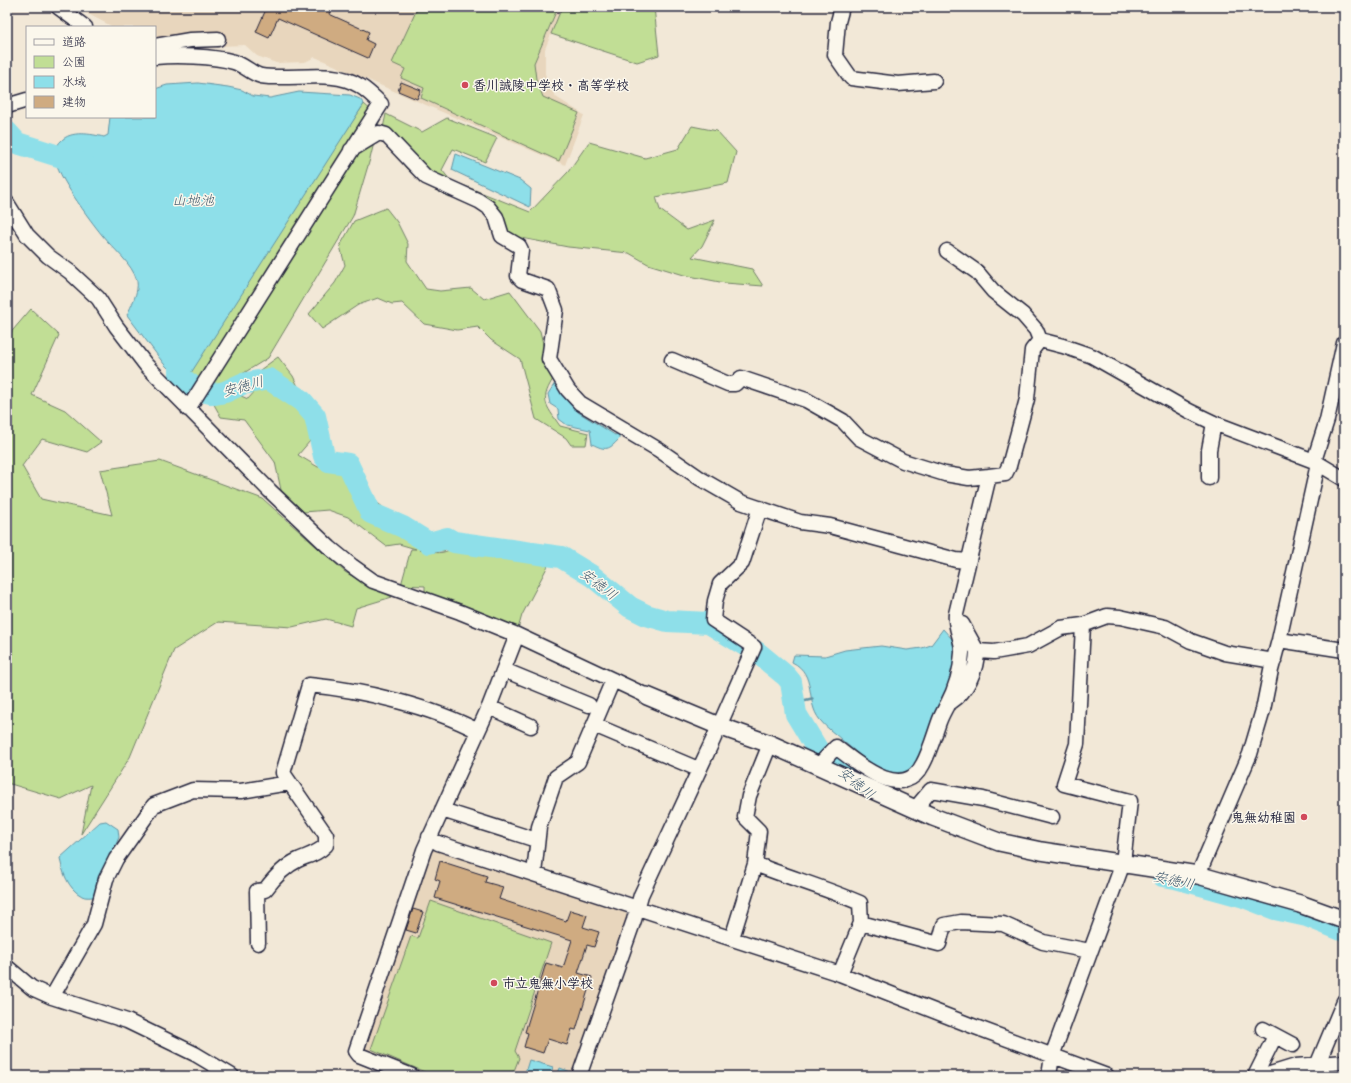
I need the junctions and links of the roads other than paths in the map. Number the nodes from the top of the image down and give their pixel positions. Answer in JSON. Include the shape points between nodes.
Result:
{"nodes":[{"id":1,"x":58,"y":7,"type":"edge"},
{"id":2,"x":842,"y":7,"type":"edge"},
{"id":3,"x":84,"y":26,"type":"edge"},
{"id":4,"x":218,"y":39,"type":"dead end"},
{"id":5,"x":156,"y":46,"type":"edge"},
{"id":6,"x":156,"y":57,"type":"edge"},
{"id":7,"x":934,"y":81,"type":"dead end"},
{"id":8,"x":26,"y":100,"type":"edge"},
{"id":9,"x":7,"y":106,"type":"edge"},
{"id":10,"x":351,"y":150,"type":"junction"},
{"id":11,"x":7,"y":203,"type":"edge"},
{"id":12,"x":947,"y":251,"type":"dead end"},
{"id":13,"x":1040,"y":340,"type":"junction"},
{"id":14,"x":1344,"y":343,"type":"edge"},
{"id":15,"x":672,"y":360,"type":"dead end"},
{"id":16,"x":188,"y":409,"type":"junction"},
{"id":17,"x":1214,"y":423,"type":"junction"},
{"id":18,"x":1316,"y":463,"type":"junction"},
{"id":19,"x":989,"y":476,"type":"junction"},
{"id":20,"x":1209,"y":478,"type":"dead end"},
{"id":21,"x":1344,"y":479,"type":"edge"},
{"id":22,"x":760,"y":508,"type":"junction"},
{"id":23,"x":968,"y":561,"type":"junction"},
{"id":24,"x":956,"y":614,"type":"junction"},
{"id":25,"x":1083,"y":625,"type":"junction"},
{"id":26,"x":517,"y":635,"type":"junction"},
{"id":27,"x":1279,"y":640,"type":"junction"},
{"id":28,"x":1344,"y":650,"type":"edge"},
{"id":29,"x":976,"y":651,"type":"junction"},
{"id":30,"x":1274,"y":661,"type":"junction"},
{"id":31,"x":504,"y":670,"type":"junction"},
{"id":32,"x":613,"y":680,"type":"junction"},
{"id":33,"x":647,"y":696,"type":"joint"},
{"id":34,"x":589,"y":705,"type":"dead end"},
{"id":35,"x":948,"y":705,"type":"junction"},
{"id":36,"x":489,"y":707,"type":"junction"},
{"id":37,"x":594,"y":725,"type":"junction"},
{"id":38,"x":531,"y":726,"type":"dead end"},
{"id":39,"x":719,"y":726,"type":"junction"},
{"id":40,"x":478,"y":731,"type":"junction"},
{"id":41,"x":770,"y":744,"type":"junction"},
{"id":42,"x":818,"y":766,"type":"junction"},
{"id":43,"x":698,"y":769,"type":"junction"},
{"id":44,"x":289,"y":783,"type":"junction"},
{"id":45,"x":915,"y":809,"type":"junction"},
{"id":46,"x":442,"y":810,"type":"junction"},
{"id":47,"x":1052,"y":817,"type":"dead end"},
{"id":48,"x":429,"y":837,"type":"junction"},
{"id":49,"x":533,"y":839,"type":"dead end"},
{"id":50,"x":1123,"y":863,"type":"junction"},
{"id":51,"x":755,"y":864,"type":"junction"},
{"id":52,"x":534,"y":874,"type":"junction"},
{"id":53,"x":1198,"y":876,"type":"junction"},
{"id":54,"x":636,"y":908,"type":"junction"},
{"id":55,"x":1344,"y":920,"type":"edge"},
{"id":56,"x":861,"y":923,"type":"junction"},
{"id":57,"x":732,"y":938,"type":"junction"},
{"id":58,"x":258,"y":943,"type":"dead end"},
{"id":59,"x":1090,"y":951,"type":"junction"},
{"id":60,"x":7,"y":967,"type":"edge"},
{"id":61,"x":840,"y":974,"type":"junction"},
{"id":62,"x":52,"y":997,"type":"junction"},
{"id":63,"x":1344,"y":1001,"type":"edge"},
{"id":64,"x":1263,"y":1029,"type":"dead end"},
{"id":65,"x":1276,"y":1036,"type":"junction"},
{"id":66,"x":1293,"y":1045,"type":"dead end"},
{"id":67,"x":1052,"y":1056,"type":"junction"},
{"id":68,"x":1344,"y":1062,"type":"edge"},
{"id":69,"x":1318,"y":1063,"type":"junction"},
{"id":70,"x":232,"y":1076,"type":"edge"},
{"id":71,"x":412,"y":1076,"type":"edge"},
{"id":72,"x":579,"y":1076,"type":"edge"},
{"id":73,"x":1049,"y":1076,"type":"edge"},
{"id":74,"x":1107,"y":1076,"type":"edge"},
{"id":75,"x":1255,"y":1076,"type":"edge"},
{"id":76,"x":1264,"y":1076,"type":"edge"}],
"edges":[{"from":1,"to":3,"type":"street"},
{"from":2,"to":7,"type":"street","via":[[834,55],[851,78],[898,84]]},
{"from":4,"to":5,"type":"street","via":[[190,40]]},
{"from":6,"to":10,"type":"street","via":[[178,55],[234,62],[259,76],[333,76],[359,85],[382,104]]},
{"from":8,"to":9,"type":"street"},
{"from":10,"to":16,"type":"street"},
{"from":10,"to":22,"type":"street","via":[[379,133],[386,135],[426,177],[488,207],[496,217],[502,236],[519,246],[521,250],[518,276],[522,280],[548,289],[556,310],[549,359],[568,390],[580,403],[659,450],[701,479],[742,502]]},
{"from":11,"to":16,"type":"street","via":[[26,235],[98,298],[146,365]]},
{"from":12,"to":13,"type":"street","via":[[977,272],[993,291],[1023,315],[1036,330]]},
{"from":13,"to":17,"type":"street","via":[[1092,356]]},
{"from":13,"to":19,"type":"street","via":[[1032,350],[1027,399],[1009,466],[1005,474]]},
{"from":14,"to":18,"type":"street"},
{"from":15,"to":19,"type":"street","via":[[728,384],[735,384],[741,378],[806,400],[843,422],[859,438],[903,461],[945,474],[969,478]]},
{"from":16,"to":26,"type":"street","via":[[330,548],[373,581]]},
{"from":17,"to":18,"type":"street"},
{"from":17,"to":20,"type":"street","via":[[1209,450]]},
{"from":18,"to":21,"type":"street"},
{"from":18,"to":27,"type":"street"},
{"from":19,"to":23,"type":"street"},
{"from":22,"to":23,"type":"street","via":[[800,522],[830,526]]},
{"from":22,"to":39,"type":"street","via":[[742,563],[720,584],[715,601],[713,620],[754,646]]},
{"from":23,"to":24,"type":"street"},
{"from":24,"to":29,"type":"street"},
{"from":24,"to":35,"type":"street","via":[[955,623],[961,638],[962,652],[959,673]]},
{"from":25,"to":29,"type":"street","via":[[1061,628],[1028,646],[994,652]]},
{"from":25,"to":30,"type":"street","via":[[1107,616],[1120,617],[1165,627],[1191,641],[1225,653]]},
{"from":25,"to":50,"type":"street","via":[[1077,744],[1064,784],[1130,801]]},
{"from":26,"to":31,"type":"street"},
{"from":26,"to":32,"type":"street"},
{"from":27,"to":28,"type":"street"},
{"from":27,"to":30,"type":"street"},
{"from":29,"to":35,"type":"street","via":[[970,682]]},
{"from":30,"to":53,"type":"street","via":[[1250,754]]},
{"from":31,"to":34,"type":"street"},
{"from":31,"to":36,"type":"street"},
{"from":32,"to":33,"type":"street"},
{"from":32,"to":37,"type":"street"},
{"from":33,"to":39,"type":"street"},
{"from":35,"to":42,"type":"street","via":[[941,715],[922,766],[911,778],[901,781],[886,780],[868,771],[836,747]]},
{"from":36,"to":38,"type":"street"},
{"from":36,"to":40,"type":"street"},
{"from":37,"to":43,"type":"street"},
{"from":37,"to":52,"type":"street","via":[[578,762],[556,777],[539,828]]},
{"from":39,"to":41,"type":"street"},
{"from":39,"to":43,"type":"street"},
{"from":40,"to":44,"type":"street","via":[[460,721],[380,696],[309,684],[283,773]]},
{"from":40,"to":46,"type":"street"},
{"from":41,"to":42,"type":"street"},
{"from":41,"to":51,"type":"street","via":[[749,796],[745,817],[759,831]]},
{"from":42,"to":45,"type":"street"},
{"from":43,"to":54,"type":"street"},
{"from":44,"to":58,"type":"street","via":[[326,836],[326,845],[318,853],[297,860],[281,871],[266,890],[257,891]]},
{"from":44,"to":62,"type":"street","via":[[241,791],[193,790],[154,805],[116,859],[106,879],[94,924]]},
{"from":45,"to":47,"type":"street","via":[[931,790],[983,799]]},
{"from":45,"to":50,"type":"street","via":[[999,842]]},
{"from":46,"to":48,"type":"street"},
{"from":46,"to":49,"type":"street"},
{"from":48,"to":52,"type":"street","via":[[438,843]]},
{"from":48,"to":71,"type":"street","via":[[356,1051],[359,1055]]},
{"from":50,"to":53,"type":"street"},
{"from":50,"to":59,"type":"street"},
{"from":51,"to":56,"type":"street","via":[[860,903]]},
{"from":51,"to":57,"type":"street"},
{"from":52,"to":54,"type":"street"},
{"from":53,"to":55,"type":"street","via":[[1300,904]]},
{"from":54,"to":57,"type":"street"},
{"from":54,"to":72,"type":"street"},
{"from":56,"to":59,"type":"street","via":[[939,944],[944,925],[961,922],[1003,924],[1043,942]]},
{"from":56,"to":61,"type":"street"},
{"from":57,"to":61,"type":"street"},
{"from":59,"to":67,"type":"street"},
{"from":60,"to":62,"type":"street","via":[[32,988]]},
{"from":61,"to":67,"type":"street"},
{"from":62,"to":70,"type":"street","via":[[127,1021],[196,1054]]},
{"from":63,"to":69,"type":"street"},
{"from":64,"to":65,"type":"street"},
{"from":65,"to":66,"type":"street"},
{"from":65,"to":75,"type":"street"},
{"from":67,"to":73,"type":"street"},
{"from":67,"to":74,"type":"street"},
{"from":68,"to":69,"type":"street"},
{"from":69,"to":76,"type":"street","via":[[1296,1066]]}]}
